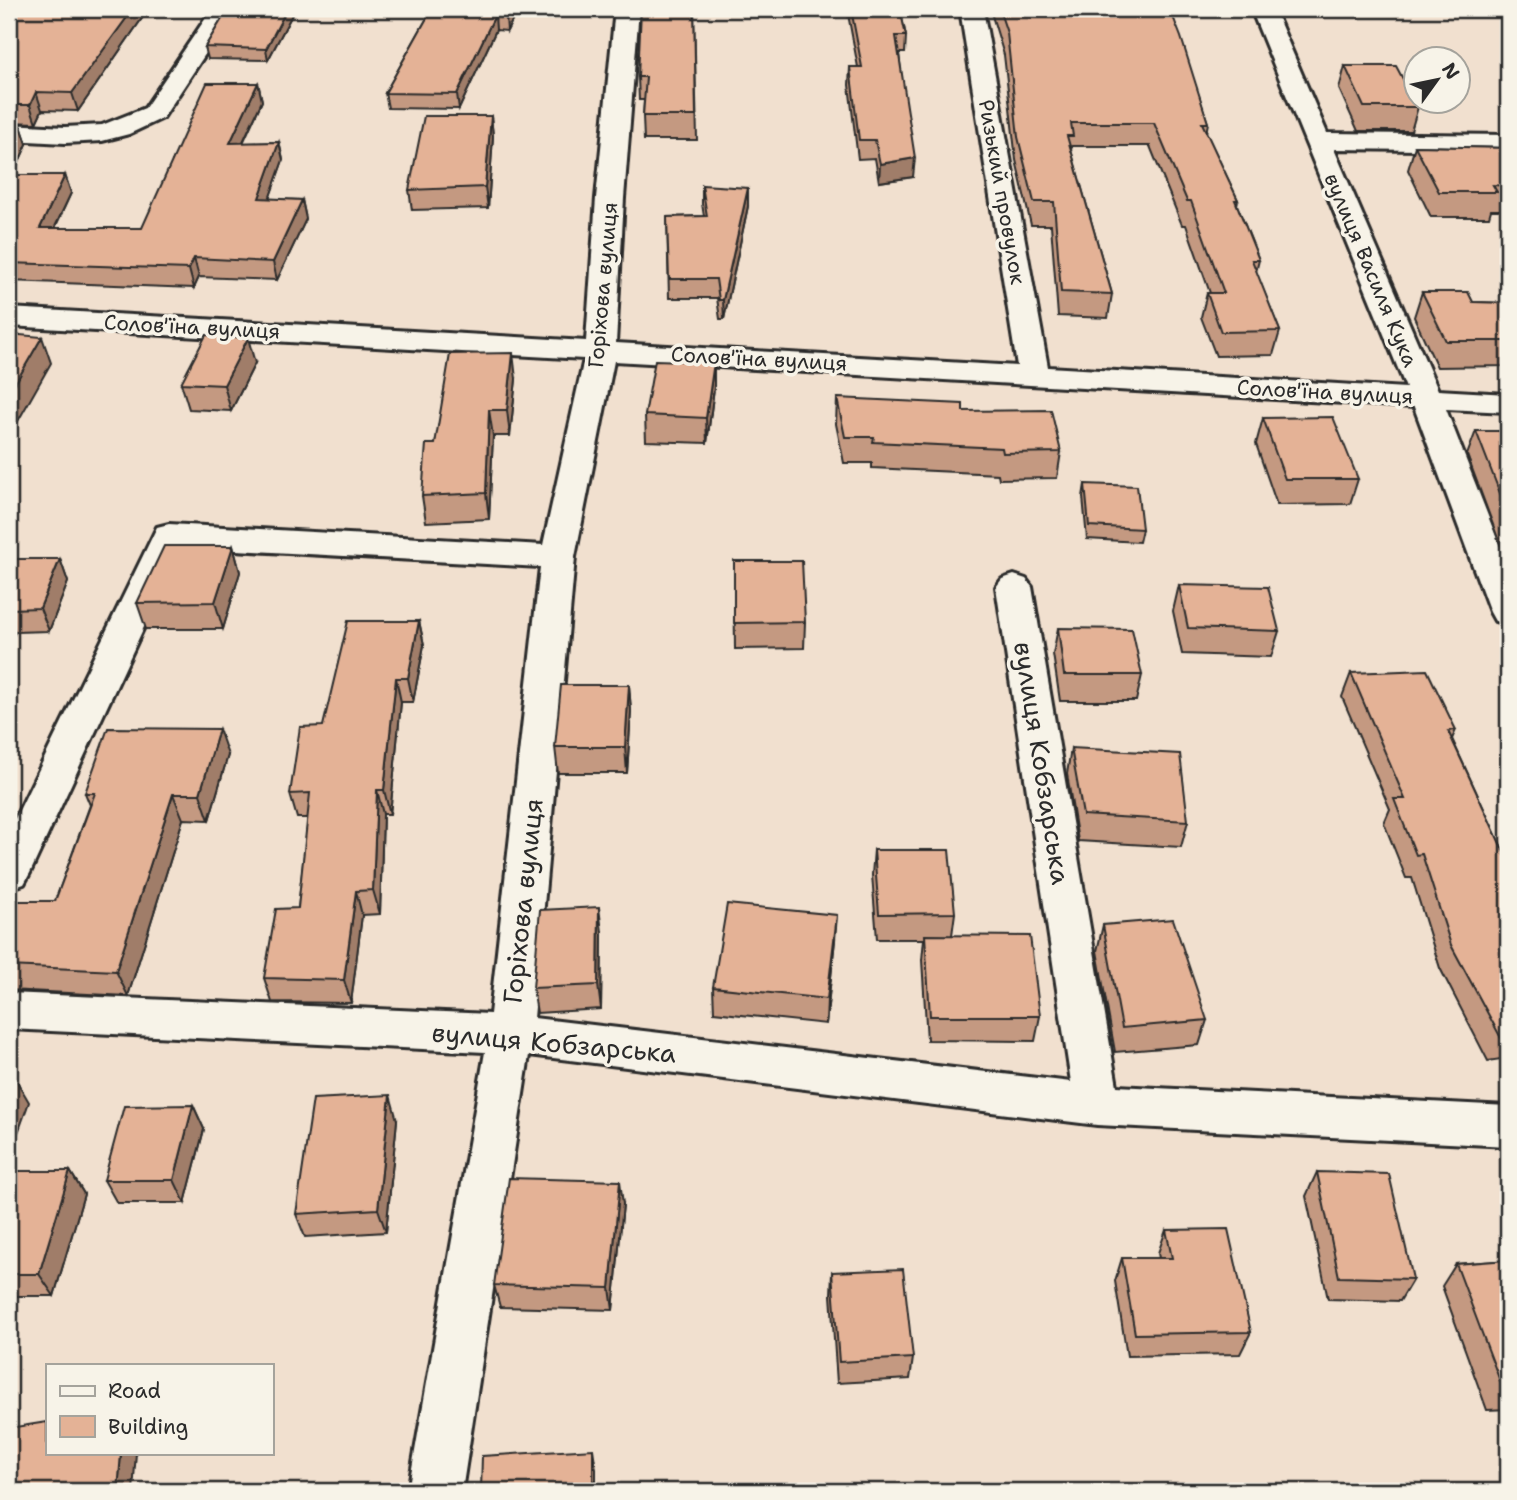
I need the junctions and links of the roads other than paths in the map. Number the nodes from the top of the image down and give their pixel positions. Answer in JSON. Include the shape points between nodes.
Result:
{"nodes":[{"id":1,"x":223,"y":9,"type":"edge"},
{"id":2,"x":627,"y":9,"type":"edge"},
{"id":3,"x":971,"y":9,"type":"edge"},
{"id":4,"x":1262,"y":9,"type":"edge"},
{"id":5,"x":9,"y":132,"type":"edge"},
{"id":6,"x":1316,"y":141,"type":"junction"},
{"id":7,"x":1508,"y":143,"type":"edge"},
{"id":8,"x":9,"y":317,"type":"edge"},
{"id":9,"x":601,"y":350,"type":"junction"},
{"id":10,"x":1034,"y":375,"type":"junction"},
{"id":11,"x":1426,"y":398,"type":"junction"},
{"id":12,"x":1508,"y":403,"type":"edge"},
{"id":13,"x":558,"y":557,"type":"junction"},
{"id":14,"x":1014,"y":587,"type":"dead end"},
{"id":15,"x":1508,"y":611,"type":"edge"},
{"id":16,"x":9,"y":873,"type":"edge"},
{"id":17,"x":9,"y":1011,"type":"edge"},
{"id":18,"x":510,"y":1034,"type":"junction"},
{"id":19,"x":1097,"y":1105,"type":"junction"},
{"id":20,"x":1508,"y":1126,"type":"edge"},
{"id":21,"x":435,"y":1491,"type":"edge"}],
"edges":[{"from":1,"to":5,"type":"street","via":[[154,113],[141,122],[97,135]]},
{"from":2,"to":9,"type":"street","name":"Горіхова вулиця"},
{"from":3,"to":10,"type":"street","name":"Ризький провулок"},
{"from":4,"to":6,"type":"street","name":"вулиця Василя Кука"},
{"from":6,"to":7,"type":"street"},
{"from":6,"to":11,"type":"street","name":"вулиця Василя Кука"},
{"from":8,"to":9,"type":"street","name":"Солов'їна вулиця"},
{"from":9,"to":10,"type":"street","name":"Солов'їна вулиця"},
{"from":9,"to":13,"type":"street","name":"Горіхова вулиця"},
{"from":10,"to":11,"type":"street","name":"Солов'їна вулиця"},
{"from":11,"to":12,"type":"street","name":"Солов'їна вулиця"},
{"from":11,"to":15,"type":"street","name":"вулиця Василя Кука"},
{"from":13,"to":16,"type":"street","via":[[169,536]]},
{"from":13,"to":18,"type":"street","name":"Горіхова вулиця"},
{"from":14,"to":19,"type":"street","name":"вулиця Кобзарська"},
{"from":17,"to":18,"type":"street","name":"вулиця Кобзарська"},
{"from":18,"to":19,"type":"street","name":"вулиця Кобзарська"},
{"from":18,"to":21,"type":"street","name":"Горіхова вулиця"},
{"from":19,"to":20,"type":"street","name":"вулиця Кобзарська"}]}
